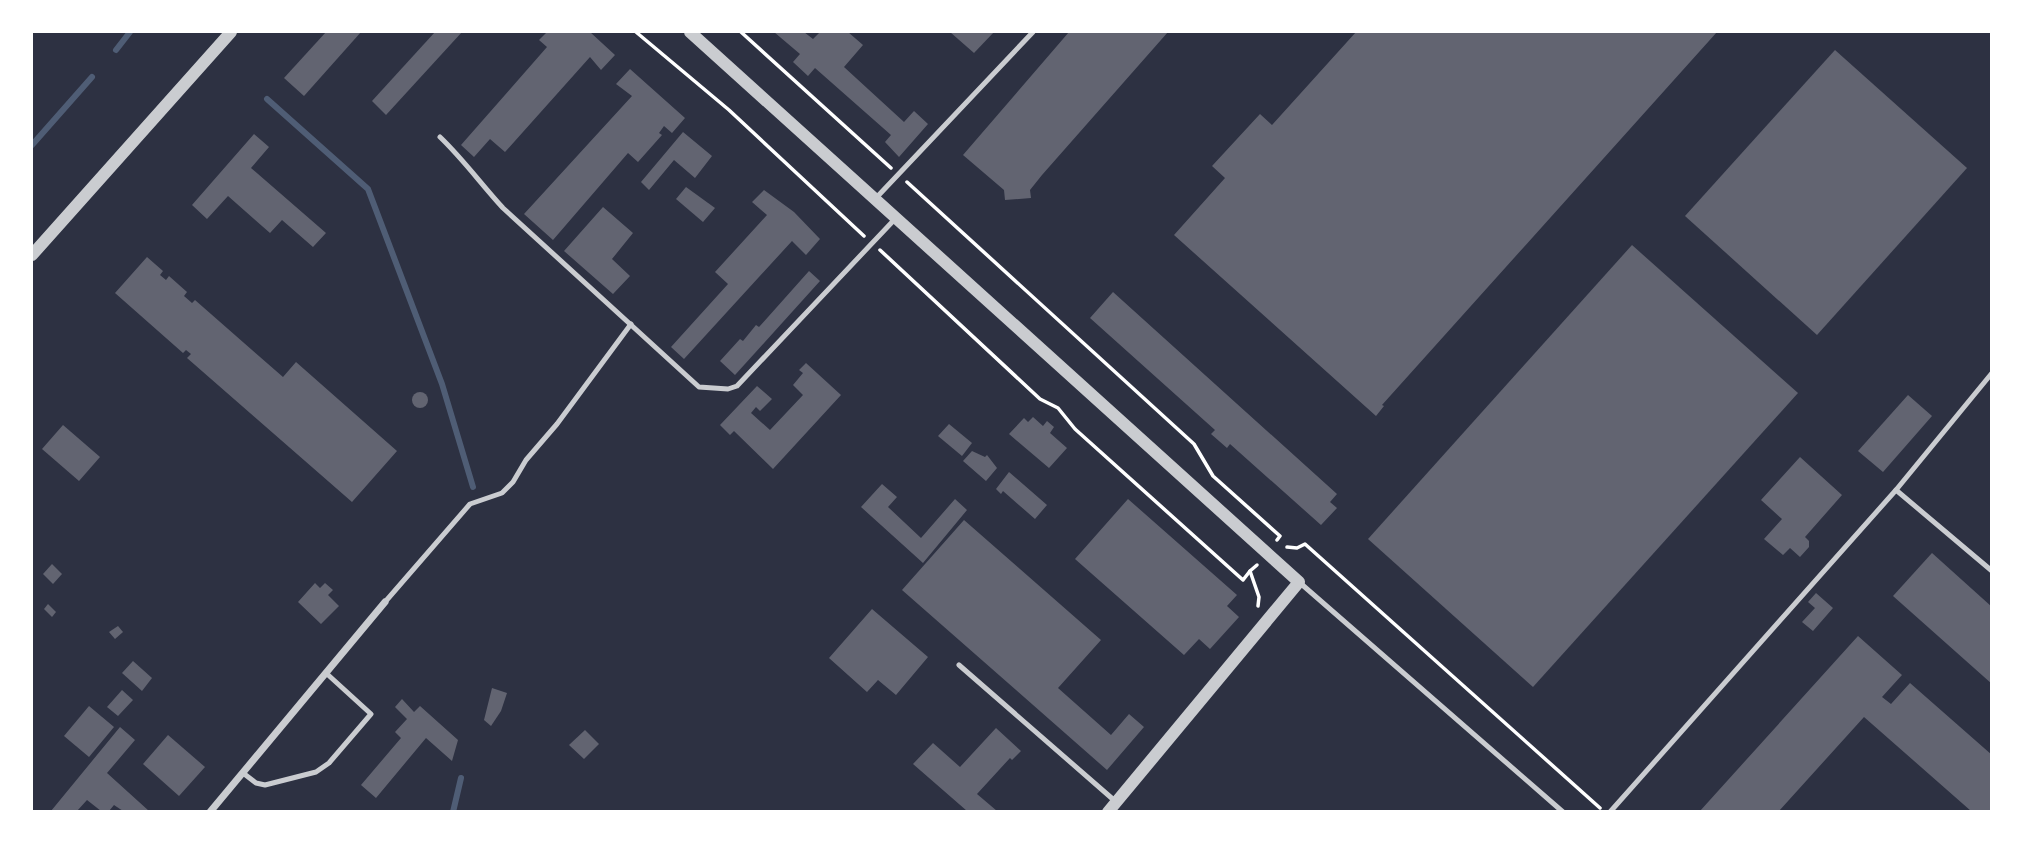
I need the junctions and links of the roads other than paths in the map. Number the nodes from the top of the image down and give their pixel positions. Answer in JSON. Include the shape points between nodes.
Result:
{"nodes":[{"id":1,"x":230,"y":32,"type":"edge"},
{"id":2,"x":690,"y":32,"type":"edge"},
{"id":3,"x":1033,"y":32,"type":"edge"},
{"id":4,"x":440,"y":137,"type":"dead end"},
{"id":5,"x":874,"y":200,"type":"junction"},
{"id":6,"x":895,"y":219,"type":"junction"},
{"id":7,"x":32,"y":255,"type":"edge"},
{"id":8,"x":631,"y":324,"type":"junction"},
{"id":9,"x":1992,"y":373,"type":"edge"},
{"id":10,"x":1896,"y":490,"type":"junction"},
{"id":11,"x":1992,"y":571,"type":"edge"},
{"id":12,"x":1299,"y":582,"type":"junction"},
{"id":13,"x":385,"y":602,"type":"joint"},
{"id":14,"x":959,"y":664,"type":"dead end"},
{"id":15,"x":326,"y":673,"type":"junction"},
{"id":16,"x":243,"y":773,"type":"junction"},
{"id":17,"x":1112,"y":807,"type":"edge"},
{"id":18,"x":210,"y":811,"type":"edge"},
{"id":19,"x":1563,"y":811,"type":"edge"},
{"id":20,"x":1611,"y":811,"type":"edge"}],
"edges":[{"from":1,"to":7,"type":"street"},
{"from":2,"to":5,"type":"street"},
{"from":3,"to":5,"type":"lane"},
{"from":4,"to":8,"type":"lane","via":[[503,208]]},
{"from":5,"to":6,"type":"street"},
{"from":6,"to":8,"type":"lane","via":[[737,386],[699,387]]},
{"from":6,"to":12,"type":"street"},
{"from":8,"to":13,"type":"lane","via":[[513,482],[502,493],[470,504]]},
{"from":9,"to":10,"type":"lane"},
{"from":10,"to":11,"type":"lane"},
{"from":10,"to":20,"type":"lane"},
{"from":12,"to":17,"type":"street"},
{"from":12,"to":19,"type":"lane"},
{"from":13,"to":15,"type":"street"},
{"from":14,"to":17,"type":"lane"},
{"from":15,"to":16,"type":"street"},
{"from":15,"to":16,"type":"lane","via":[[371,714],[316,772],[265,785]]},
{"from":16,"to":18,"type":"street"}]}
